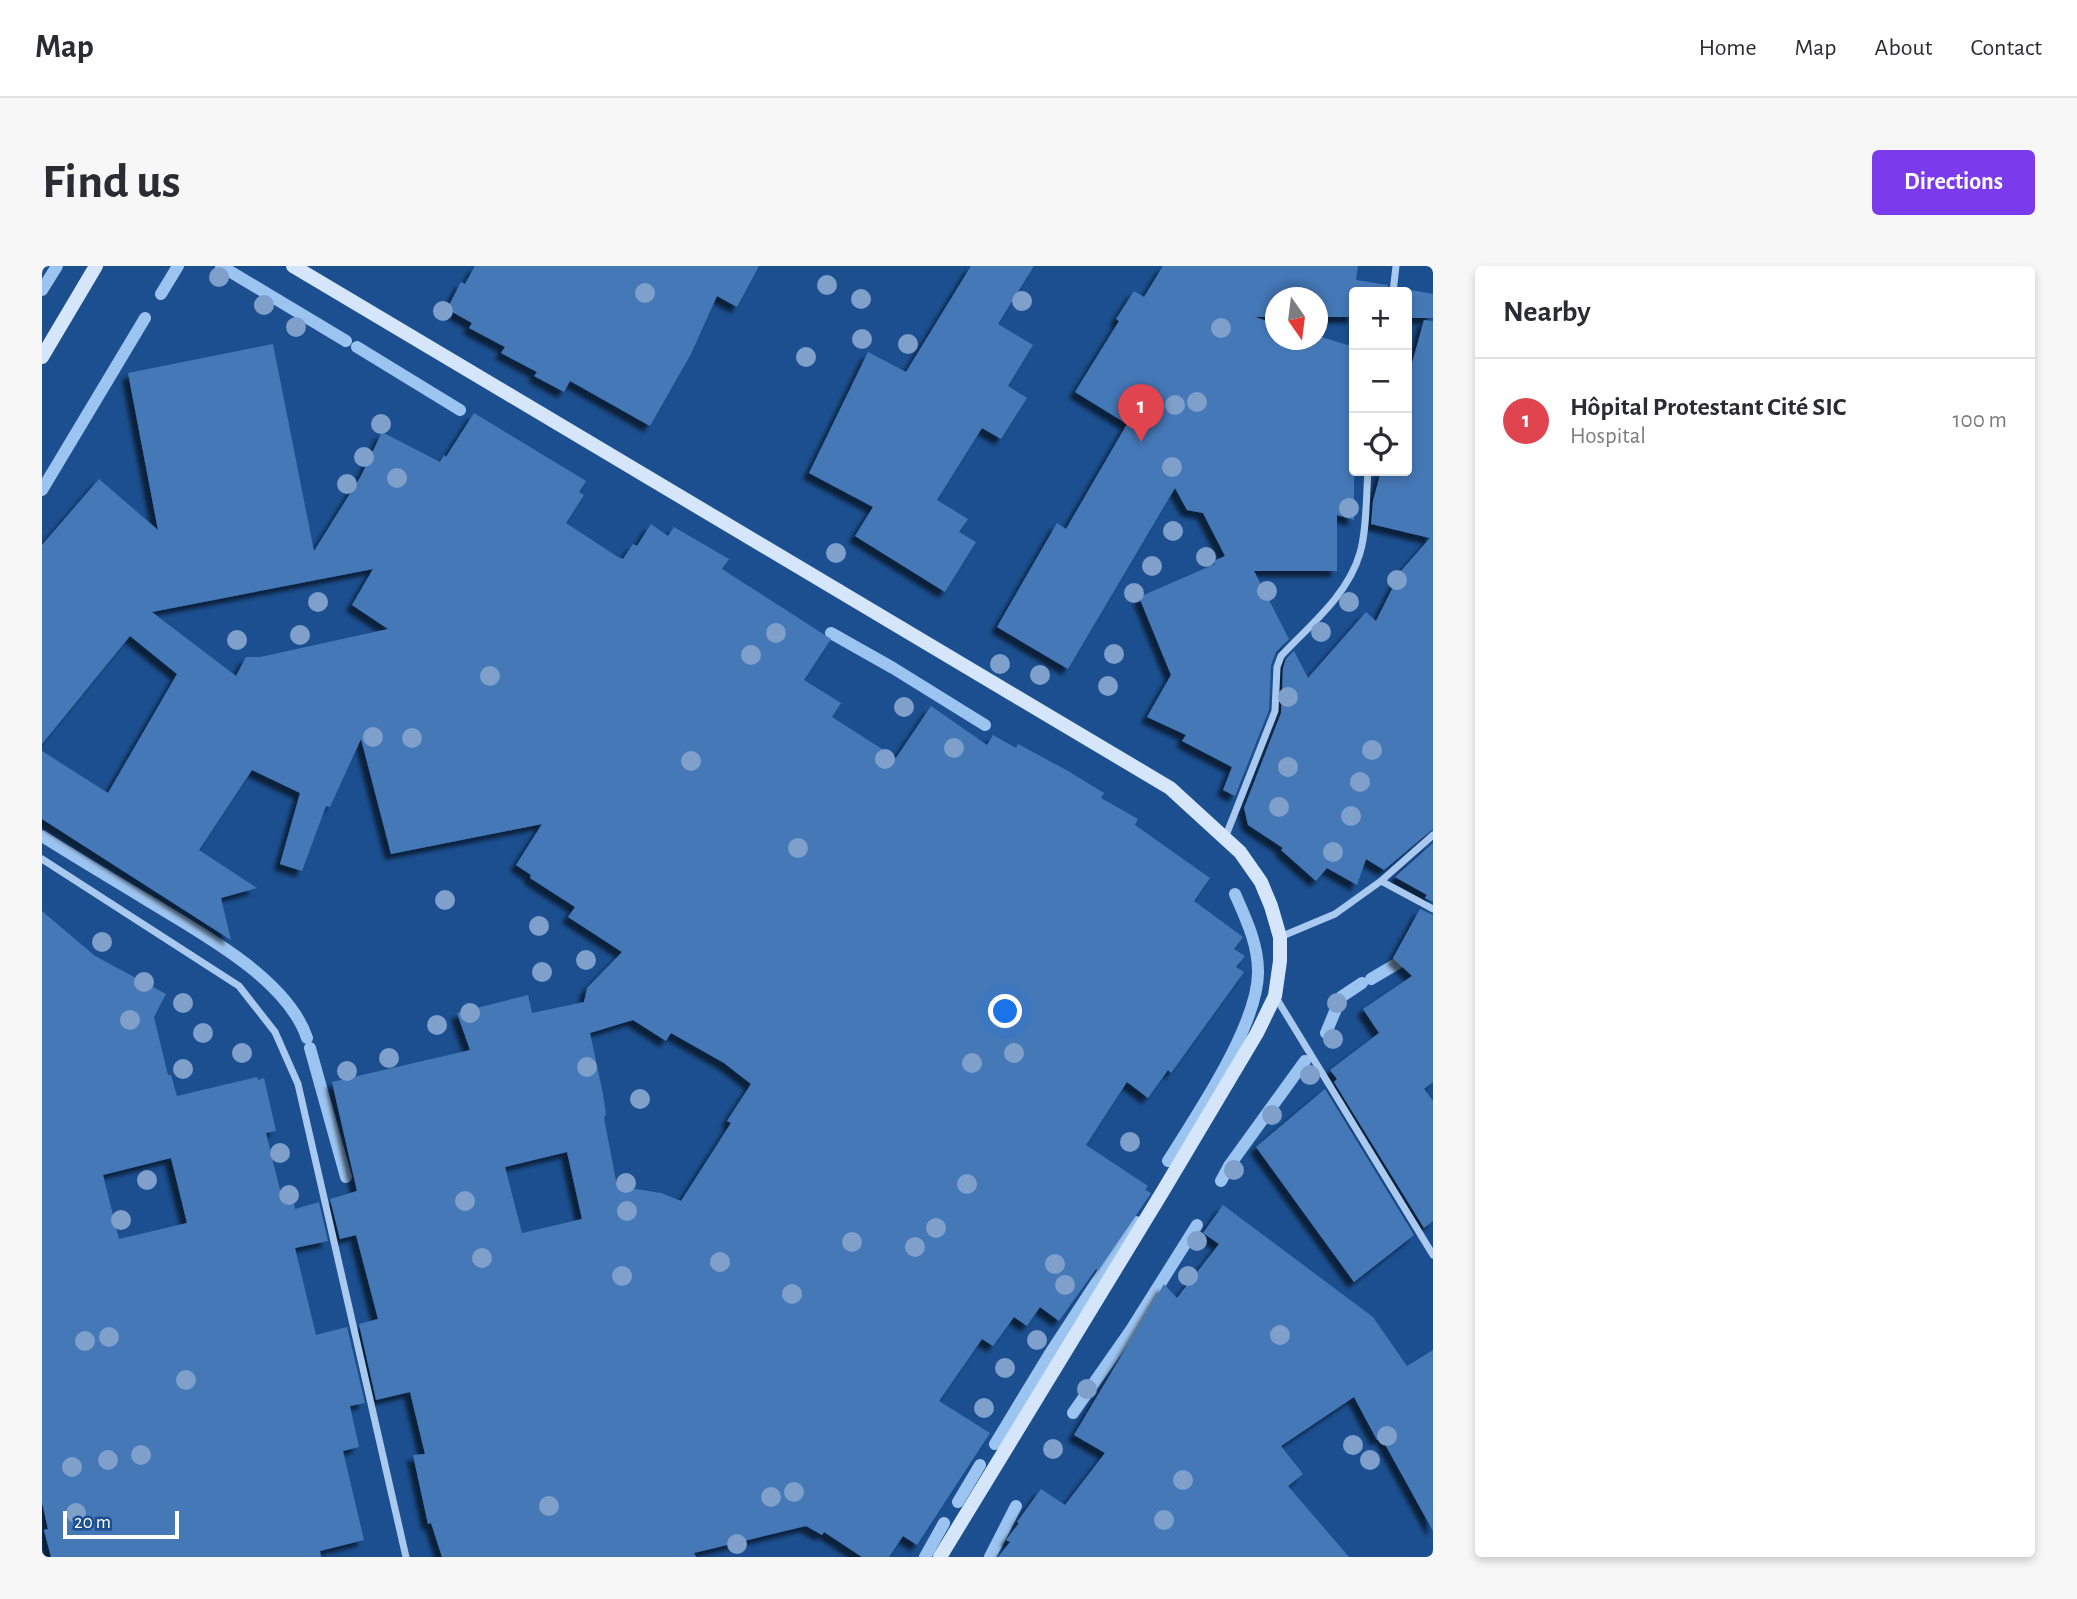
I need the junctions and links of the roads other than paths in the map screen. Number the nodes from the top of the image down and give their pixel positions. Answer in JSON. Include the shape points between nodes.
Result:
{"nodes":[{"id":1,"x":96,"y":266,"type":"edge"},
{"id":2,"x":293,"y":266,"type":"edge"},
{"id":3,"x":1396,"y":266,"type":"edge"},
{"id":4,"x":1394,"y":287,"type":"edge"},
{"id":5,"x":42,"y":357,"type":"edge"},
{"id":6,"x":1368,"y":476,"type":"edge"},
{"id":7,"x":1433,"y":835,"type":"edge"},
{"id":8,"x":1225,"y":838,"type":"junction"},
{"id":9,"x":42,"y":859,"type":"edge"},
{"id":10,"x":1381,"y":881,"type":"junction"},
{"id":11,"x":1433,"y":909,"type":"edge"},
{"id":12,"x":1280,"y":937,"type":"junction"},
{"id":13,"x":1275,"y":996,"type":"junction"},
{"id":14,"x":1433,"y":1255,"type":"edge"},
{"id":15,"x":406,"y":1557,"type":"edge"},
{"id":16,"x":940,"y":1557,"type":"edge"}],
"edges":[{"from":1,"to":5,"type":"street"},
{"from":2,"to":8,"type":"street","via":[[1170,788]]},
{"from":3,"to":4,"type":"street"},
{"from":6,"to":8,"type":"street","via":[[1361,551],[1350,580],[1280,656],[1275,711]]},
{"from":7,"to":10,"type":"street"},
{"from":8,"to":12,"type":"street","via":[[1261,882]]},
{"from":9,"to":15,"type":"street","via":[[239,986],[275,1032],[298,1084]]},
{"from":10,"to":11,"type":"street"},
{"from":10,"to":12,"type":"street","via":[[1335,914]]},
{"from":12,"to":13,"type":"street"},
{"from":13,"to":14,"type":"street"},
{"from":13,"to":16,"type":"street","via":[[1163,1191]]}]}
